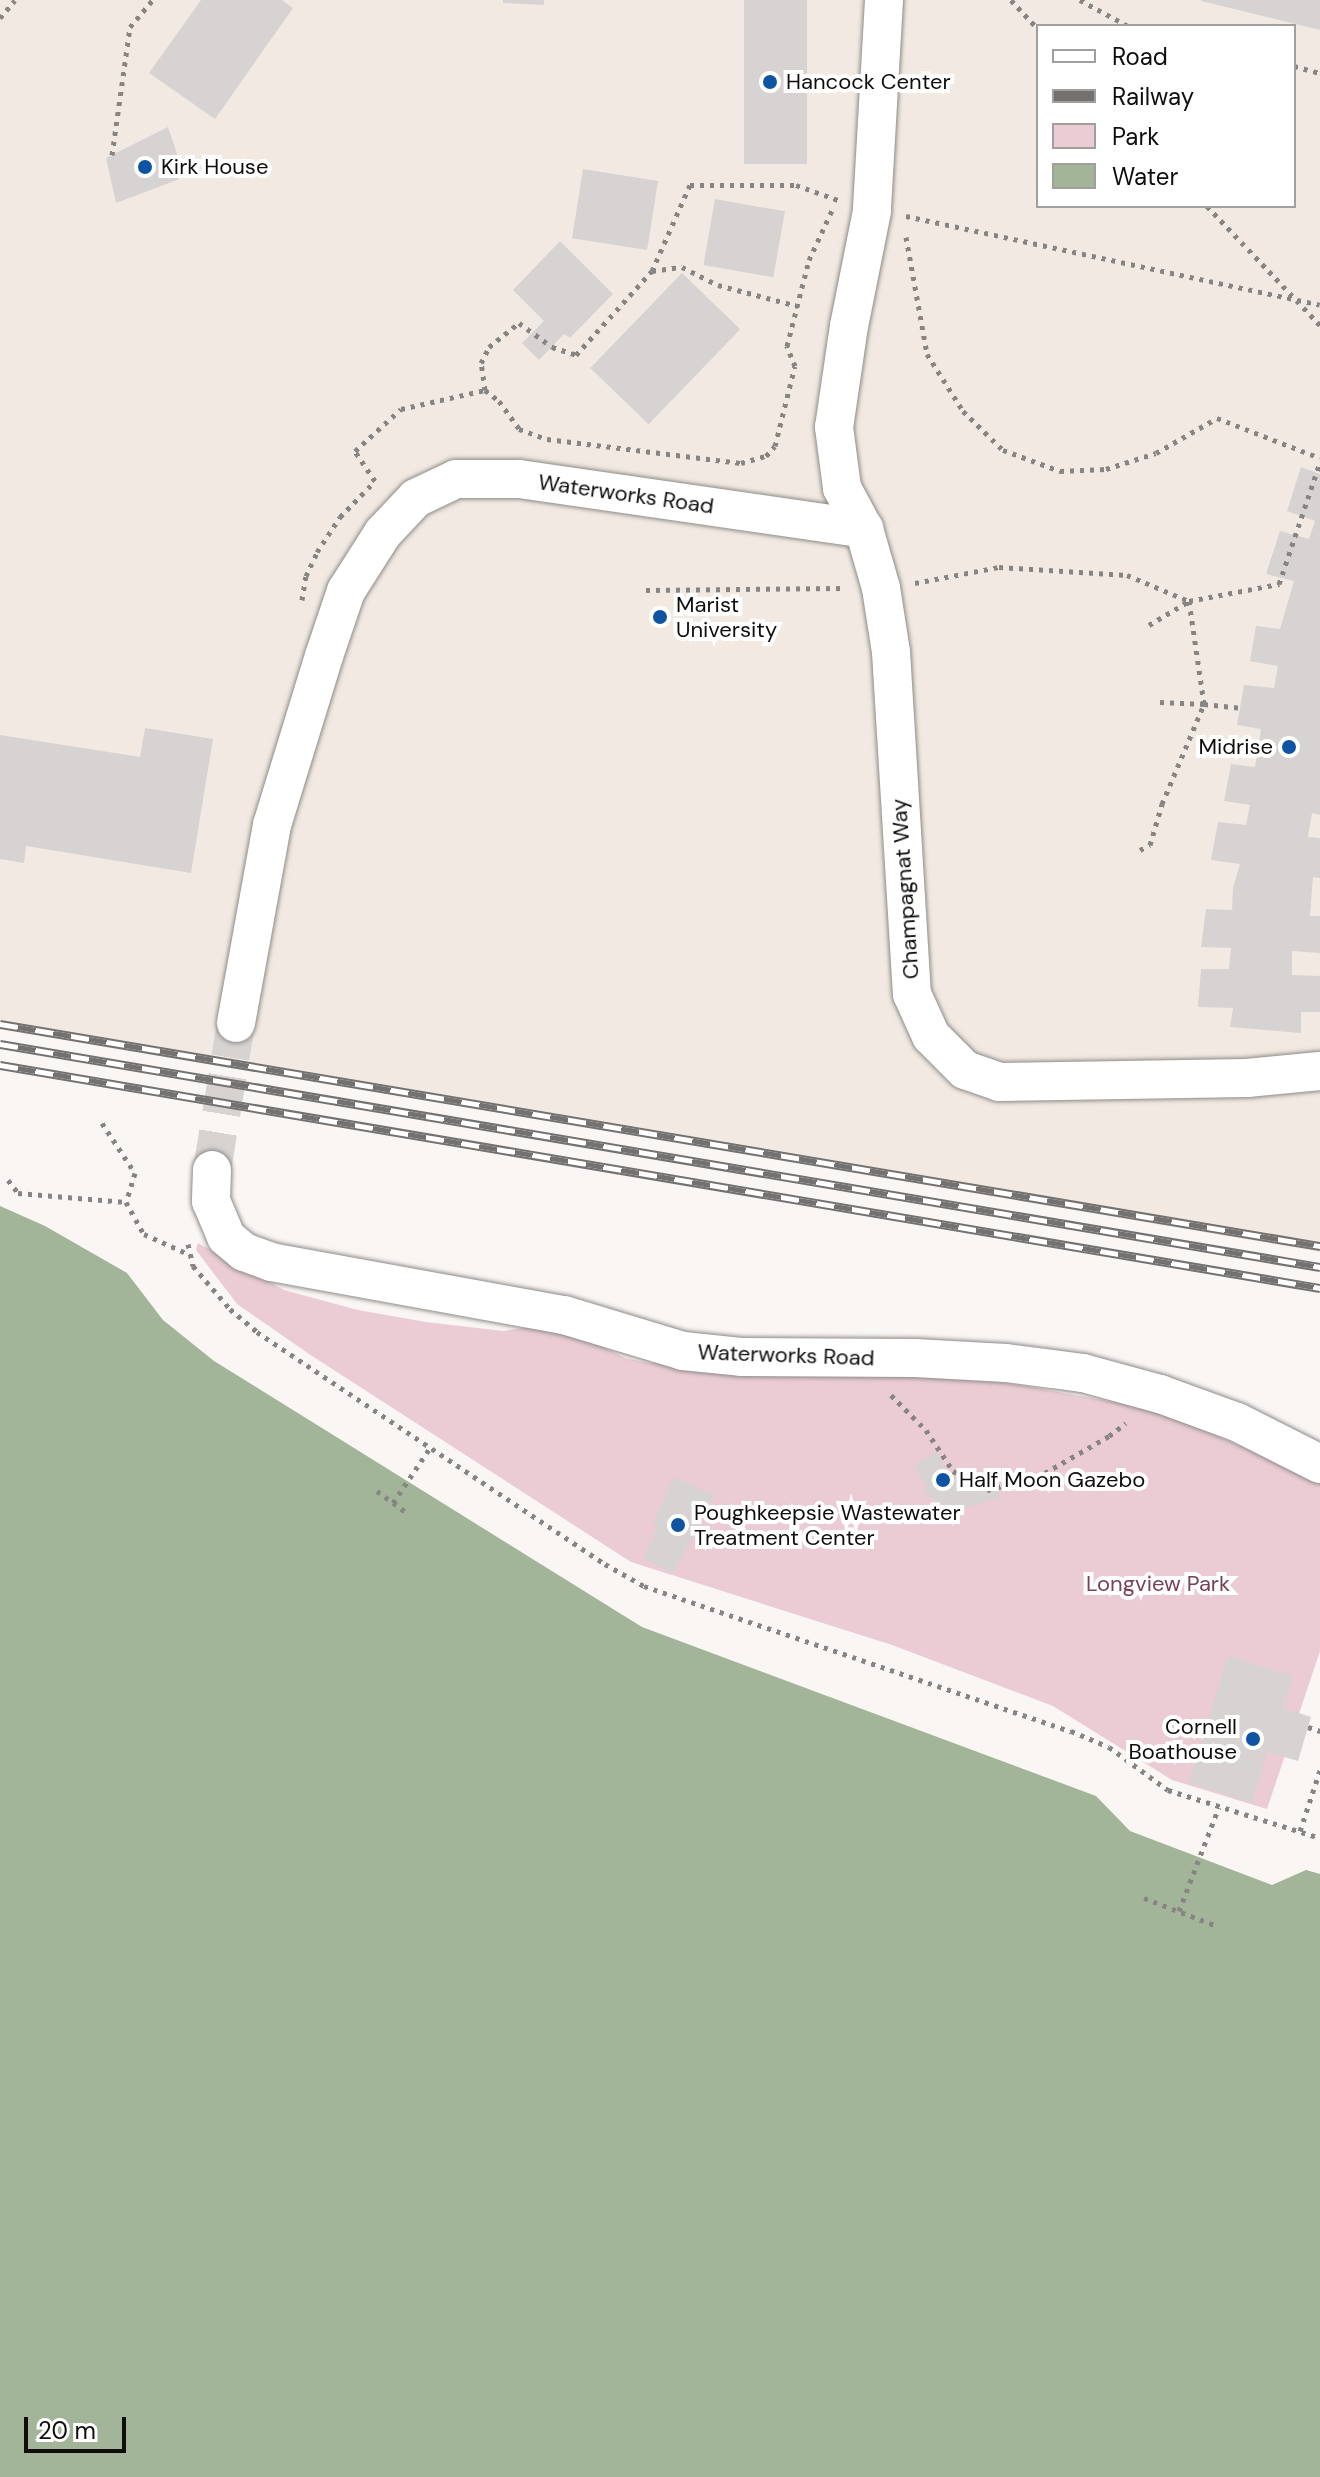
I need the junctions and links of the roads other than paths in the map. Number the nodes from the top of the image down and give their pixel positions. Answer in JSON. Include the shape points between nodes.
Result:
{"nodes":[{"id":1,"x":884,"y":0,"type":"edge"},
{"id":2,"x":864,"y":529,"type":"junction"},
{"id":3,"x":236,"y":1023,"type":"tunnel mouth"},
{"id":4,"x":1320,"y":1071,"type":"edge"},
{"id":5,"x":212,"y":1170,"type":"tunnel mouth"},
{"id":6,"x":1320,"y":1464,"type":"edge"}],
"edges":[{"from":1,"to":2,"type":"lane","via":[[892,209],[849,326],[834,427],[842,488]]},
{"from":2,"to":3,"type":"lane","name":"Waterworks Road","via":[[519,479],[456,479],[416,498],[383,533],[346,591],[272,825]]},
{"from":2,"to":4,"type":"lane","name":"Champagnat Way","via":[[891,652],[912,994],[931,1036],[965,1070],[999,1082],[1247,1078]]},
{"from":5,"to":6,"type":"lane","name":"Waterworks Road","via":[[211,1201],[226,1237],[244,1252],[271,1262],[564,1315],[683,1351],[1006,1363],[1083,1373],[1237,1422]]}]}
